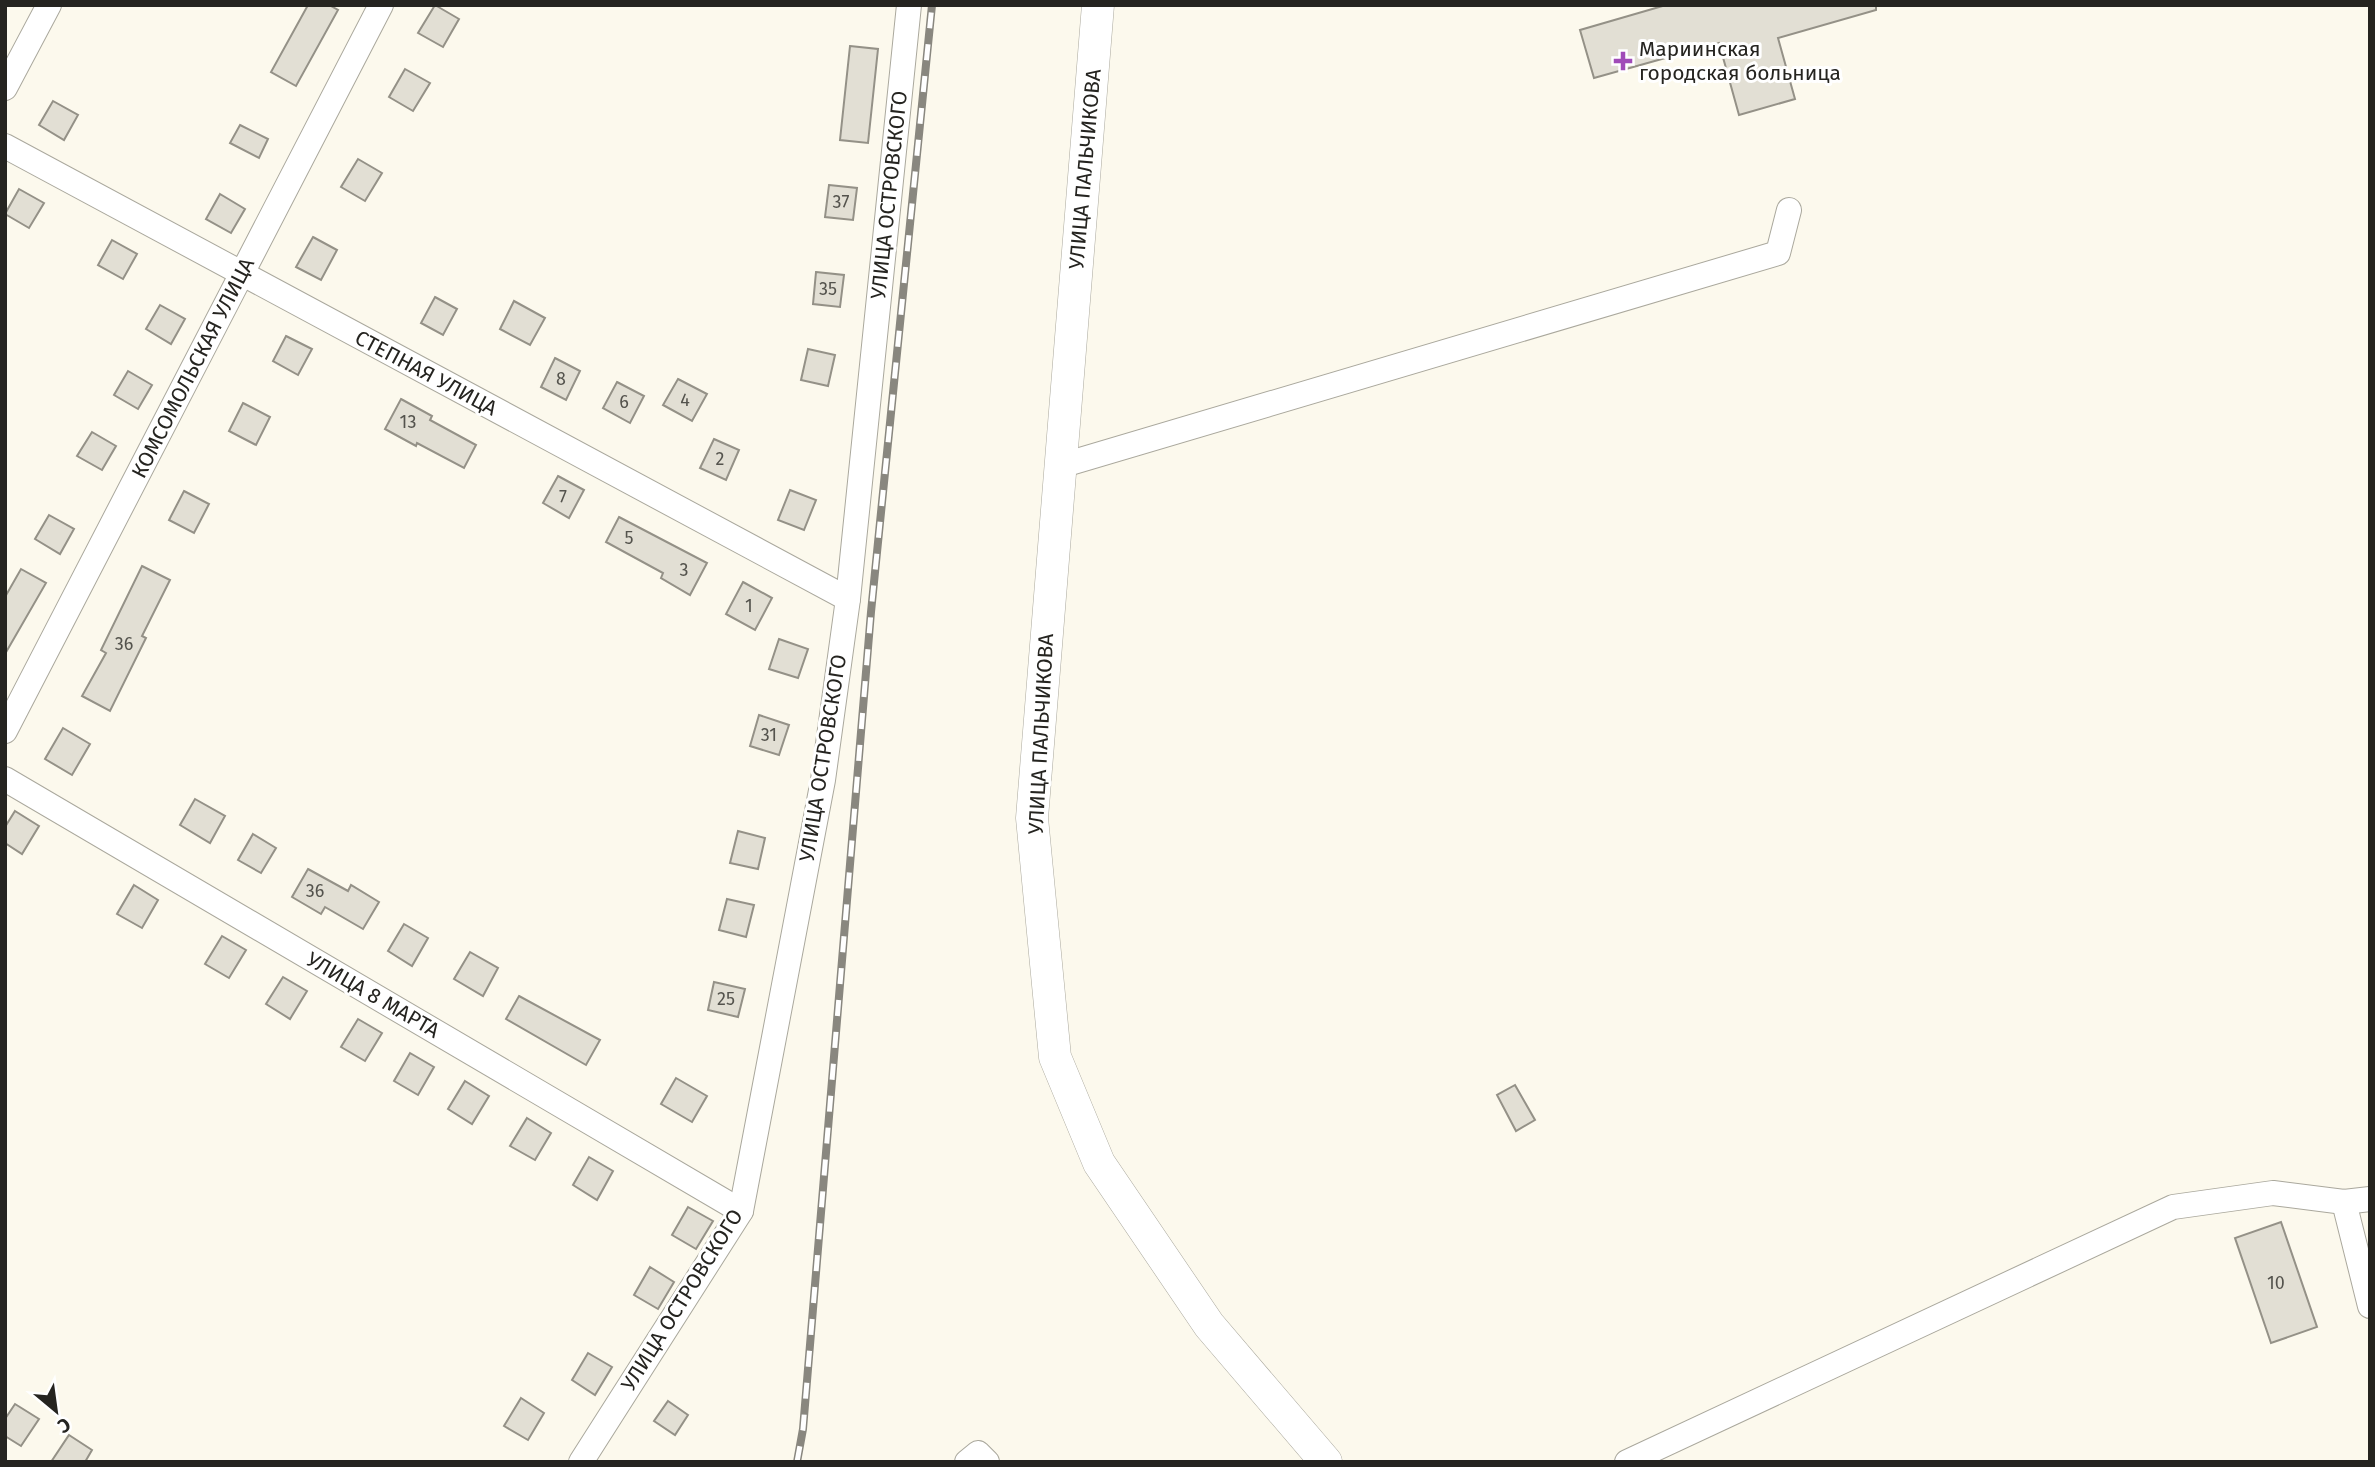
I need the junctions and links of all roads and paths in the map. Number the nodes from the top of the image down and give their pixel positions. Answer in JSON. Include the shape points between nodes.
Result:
{"nodes":[{"id":1,"x":49,"y":5,"type":"edge"},
{"id":2,"x":381,"y":5,"type":"edge"},
{"id":3,"x":909,"y":5,"type":"edge"},
{"id":4,"x":1098,"y":5,"type":"edge"},
{"id":5,"x":5,"y":89,"type":"edge"},
{"id":6,"x":5,"y":146,"type":"edge"},
{"id":7,"x":1789,"y":210,"type":"dead end"},
{"id":8,"x":242,"y":274,"type":"junction"},
{"id":9,"x":1060,"y":466,"type":"junction"},
{"id":10,"x":848,"y":599,"type":"junction"},
{"id":11,"x":5,"y":731,"type":"edge"},
{"id":12,"x":5,"y":779,"type":"edge"},
{"id":13,"x":2370,"y":1199,"type":"edge"},
{"id":14,"x":2344,"y":1202,"type":"junction"},
{"id":15,"x":741,"y":1211,"type":"junction"},
{"id":16,"x":2370,"y":1306,"type":"edge"},
{"id":17,"x":581,"y":1462,"type":"edge"},
{"id":18,"x":1326,"y":1462,"type":"edge"},
{"id":19,"x":1627,"y":1462,"type":"edge"}],
"edges":[{"from":1,"to":5,"type":"street"},
{"from":2,"to":8,"type":"street","name":"КОМСОМОЛЬСКАЯ УЛИЦА"},
{"from":3,"to":10,"type":"street","name":"УЛИЦА ОСТРОВСКОГО"},
{"from":4,"to":9,"type":"street","name":"УЛИЦА ПАЛЬЧИКОВА"},
{"from":6,"to":8,"type":"street","name":"СТЕПНАЯ УЛИЦА"},
{"from":7,"to":9,"type":"street","via":[[1778,253]]},
{"from":8,"to":10,"type":"street","name":"СТЕПНАЯ УЛИЦА"},
{"from":8,"to":11,"type":"street","name":"КОМСОМОЛЬСКАЯ УЛИЦА"},
{"from":9,"to":18,"type":"street","name":"УЛИЦА ПАЛЬЧИКОВА","via":[[1032,818],[1055,1057],[1099,1163],[1209,1325]]},
{"from":10,"to":15,"type":"street","name":"УЛИЦА ОСТРОВСКОГО","via":[[822,780]]},
{"from":12,"to":15,"type":"street","name":"УЛИЦА 8 МАРТА"},
{"from":13,"to":14,"type":"street"},
{"from":14,"to":16,"type":"street"},
{"from":14,"to":19,"type":"street","via":[[2273,1193],[2173,1207]]},
{"from":15,"to":17,"type":"street","name":"УЛИЦА ОСТРОВСКОГО"}]}
